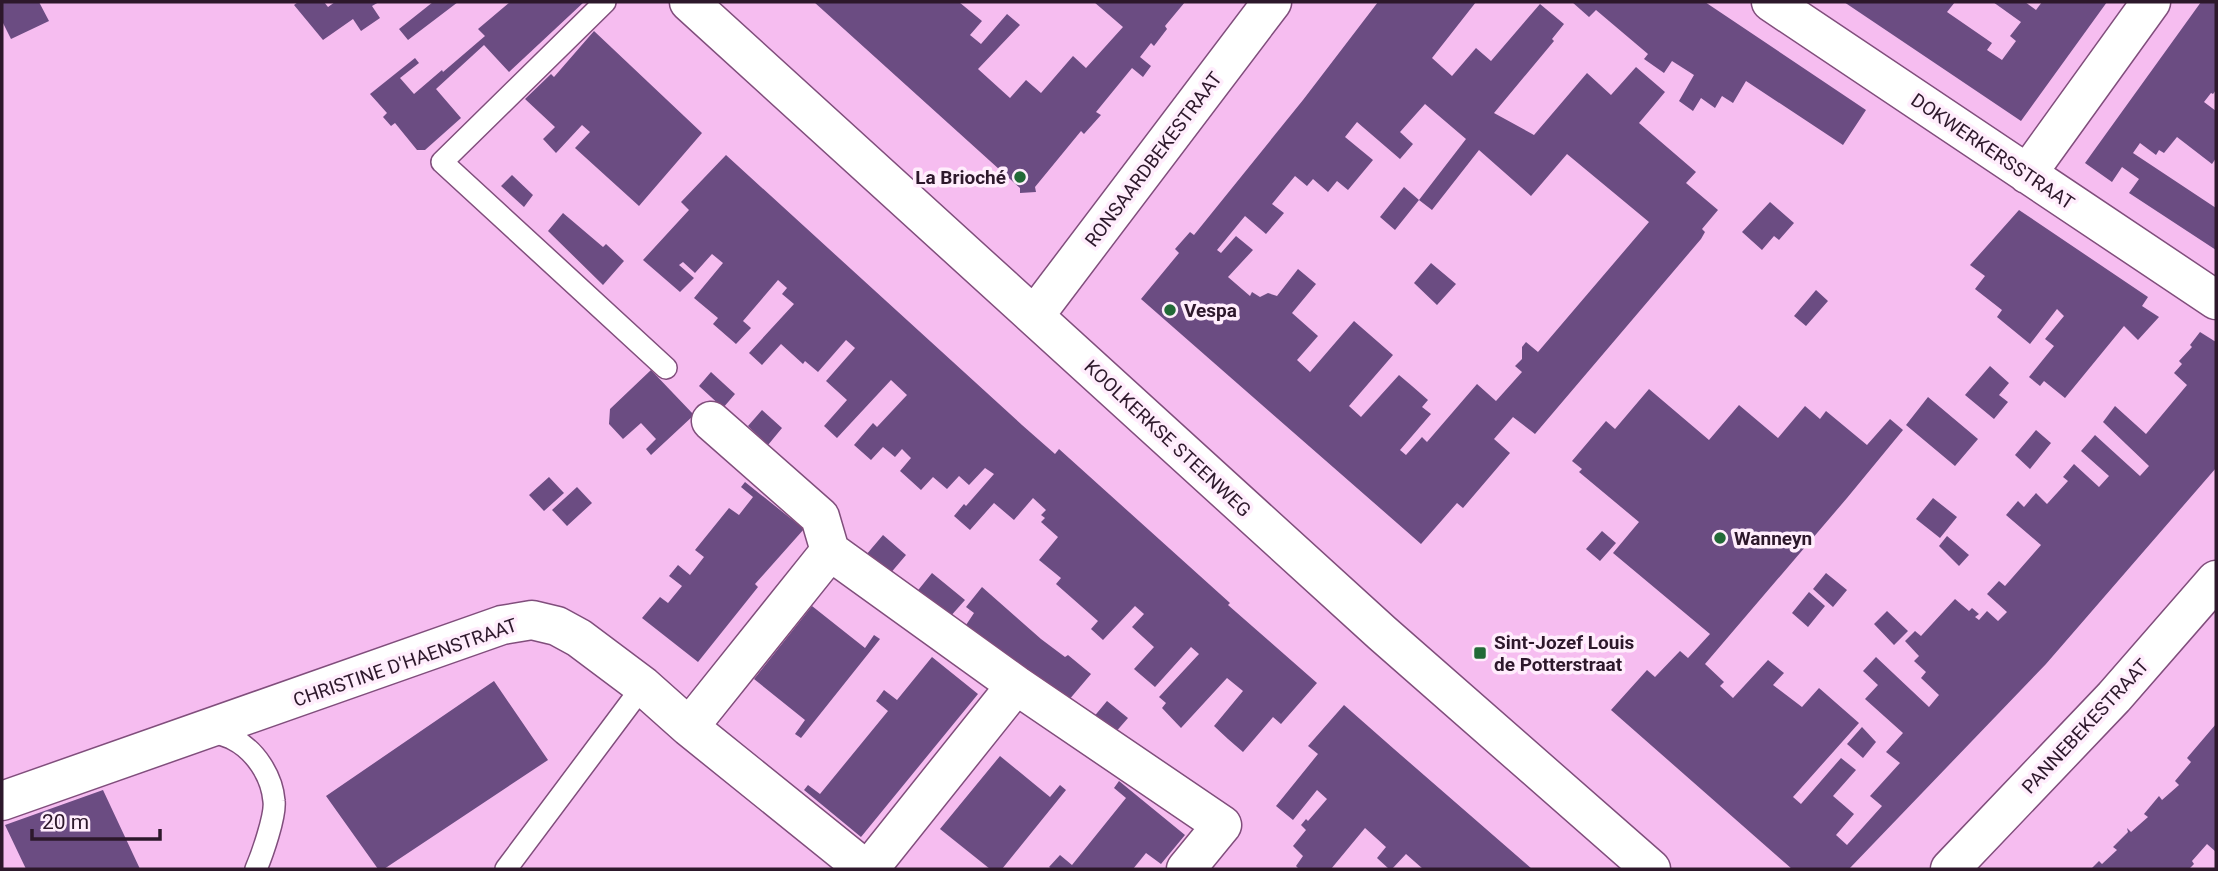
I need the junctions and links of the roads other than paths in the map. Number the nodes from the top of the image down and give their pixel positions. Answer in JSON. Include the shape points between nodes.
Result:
{"nodes":[{"id":1,"x":604,"y":2,"type":"edge"},
{"id":2,"x":689,"y":2,"type":"edge"},
{"id":3,"x":1272,"y":2,"type":"edge"},
{"id":4,"x":1771,"y":2,"type":"edge"},
{"id":5,"x":2151,"y":2,"type":"edge"},
{"id":6,"x":2027,"y":174,"type":"junction"},
{"id":7,"x":2216,"y":300,"type":"edge"},
{"id":8,"x":1035,"y":315,"type":"junction"},
{"id":9,"x":666,"y":368,"type":"dead end"},
{"id":10,"x":711,"y":421,"type":"dead end"},
{"id":11,"x":830,"y":551,"type":"junction"},
{"id":12,"x":2216,"y":580,"type":"edge"},
{"id":13,"x":1016,"y":685,"type":"junction"},
{"id":14,"x":643,"y":686,"type":"junction"},
{"id":15,"x":688,"y":727,"type":"junction"},
{"id":16,"x":207,"y":729,"type":"junction"},
{"id":17,"x":2,"y":801,"type":"edge"},
{"id":18,"x":256,"y":869,"type":"edge"},
{"id":19,"x":506,"y":869,"type":"edge"},
{"id":20,"x":867,"y":869,"type":"edge"},
{"id":21,"x":1186,"y":869,"type":"edge"},
{"id":22,"x":1651,"y":869,"type":"edge"},
{"id":23,"x":1950,"y":869,"type":"edge"}],
"edges":[{"from":1,"to":9,"type":"lane","via":[[442,162]]},
{"from":2,"to":8,"type":"street","name":"KOOLKERKSE STEENWEG"},
{"from":3,"to":8,"type":"street","name":"RONSAARDBEKESTRAAT"},
{"from":4,"to":6,"type":"street","name":"DOKWERKERSSTRAAT"},
{"from":5,"to":6,"type":"street"},
{"from":6,"to":7,"type":"street","name":"DOKWERKERSSTRAAT"},
{"from":8,"to":22,"type":"street","name":"KOOLKERKSE STEENWEG","via":[[1382,633]]},
{"from":10,"to":11,"type":"street","via":[[820,517]]},
{"from":11,"to":13,"type":"street"},
{"from":11,"to":15,"type":"street"},
{"from":12,"to":23,"type":"street","name":"PANNEBEKESTRAAT","via":[[2114,697]]},
{"from":13,"to":20,"type":"street"},
{"from":13,"to":21,"type":"street","via":[[1222,825]]},
{"from":14,"to":15,"type":"street","name":"CHRISTINE D'HAENSTRAAT"},
{"from":14,"to":16,"type":"street","name":"CHRISTINE D'HAENSTRAAT","via":[[579,638],[532,620],[502,625]]},
{"from":14,"to":19,"type":"lane"},
{"from":15,"to":20,"type":"street","name":"CHRISTINE D'HAENSTRAAT"},
{"from":16,"to":17,"type":"street","name":"CHRISTINE D'HAENSTRAAT"},
{"from":16,"to":18,"type":"lane","via":[[235,740],[256,756],[270,782],[275,803]]}]}
